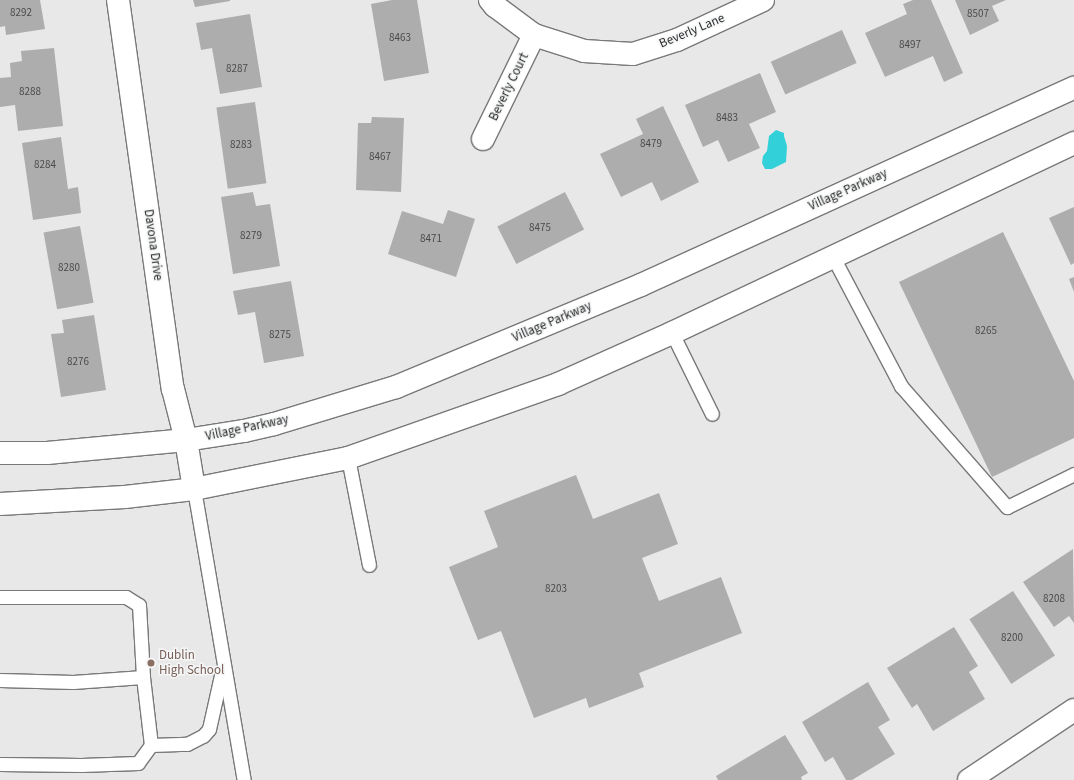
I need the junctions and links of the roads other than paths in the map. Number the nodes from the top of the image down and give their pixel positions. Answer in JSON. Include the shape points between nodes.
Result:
{"nodes":[{"id":1,"x":118,"y":0,"type":"edge"},
{"id":2,"x":490,"y":0,"type":"edge"},
{"id":3,"x":762,"y":0,"type":"edge"},
{"id":4,"x":534,"y":35,"type":"junction"},
{"id":5,"x":1074,"y":88,"type":"edge"},
{"id":6,"x":484,"y":139,"type":"dead end"},
{"id":7,"x":1074,"y":143,"type":"edge"},
{"id":8,"x":833,"y":257,"type":"junction"},
{"id":9,"x":672,"y":333,"type":"junction"},
{"id":10,"x":712,"y":414,"type":"dead end"},
{"id":11,"x":186,"y":440,"type":"junction"},
{"id":12,"x":0,"y":453,"type":"edge"},
{"id":13,"x":348,"y":458,"type":"junction"},
{"id":14,"x":1074,"y":474,"type":"edge"},
{"id":15,"x":194,"y":489,"type":"junction"},
{"id":16,"x":0,"y":504,"type":"edge"},
{"id":17,"x":369,"y":565,"type":"dead end"},
{"id":18,"x":0,"y":597,"type":"edge"},
{"id":19,"x":224,"y":665,"type":"junction"},
{"id":20,"x":143,"y":677,"type":"junction"},
{"id":21,"x":0,"y":680,"type":"edge"},
{"id":22,"x":1074,"y":710,"type":"edge"},
{"id":23,"x":151,"y":745,"type":"junction"},
{"id":24,"x":0,"y":764,"type":"edge"},
{"id":25,"x":244,"y":780,"type":"edge"},
{"id":26,"x":969,"y":780,"type":"edge"}],
"edges":[{"from":1,"to":11,"type":"street","name":"Davona Drive","via":[[173,389]]},
{"from":2,"to":4,"type":"street","name":"Beverly Lane"},
{"from":3,"to":4,"type":"street","name":"Beverly Lane","via":[[677,40],[633,54],[584,51]]},
{"from":4,"to":6,"type":"street","name":"Beverly Court"},
{"from":5,"to":11,"type":"street","name":"Village Parkway","via":[[641,285],[396,387],[274,424]]},
{"from":7,"to":8,"type":"street"},
{"from":8,"to":9,"type":"street"},
{"from":8,"to":14,"type":"lane","via":[[901,386],[1007,507]]},
{"from":9,"to":10,"type":"lane"},
{"from":9,"to":13,"type":"street","via":[[558,384]]},
{"from":11,"to":12,"type":"street","name":"Village Parkway","via":[[47,453]]},
{"from":11,"to":15,"type":"street","name":"Davona Drive"},
{"from":13,"to":15,"type":"street"},
{"from":13,"to":17,"type":"lane"},
{"from":15,"to":16,"type":"street","via":[[125,497]]},
{"from":15,"to":19,"type":"lane"},
{"from":18,"to":20,"type":"lane","via":[[126,597],[139,606]]},
{"from":19,"to":23,"type":"lane","via":[[209,729],[203,736],[187,744]]},
{"from":19,"to":25,"type":"lane"},
{"from":20,"to":21,"type":"lane","via":[[73,682]]},
{"from":20,"to":23,"type":"lane"},
{"from":22,"to":26,"type":"street"},
{"from":23,"to":24,"type":"lane","via":[[138,763]]}]}
